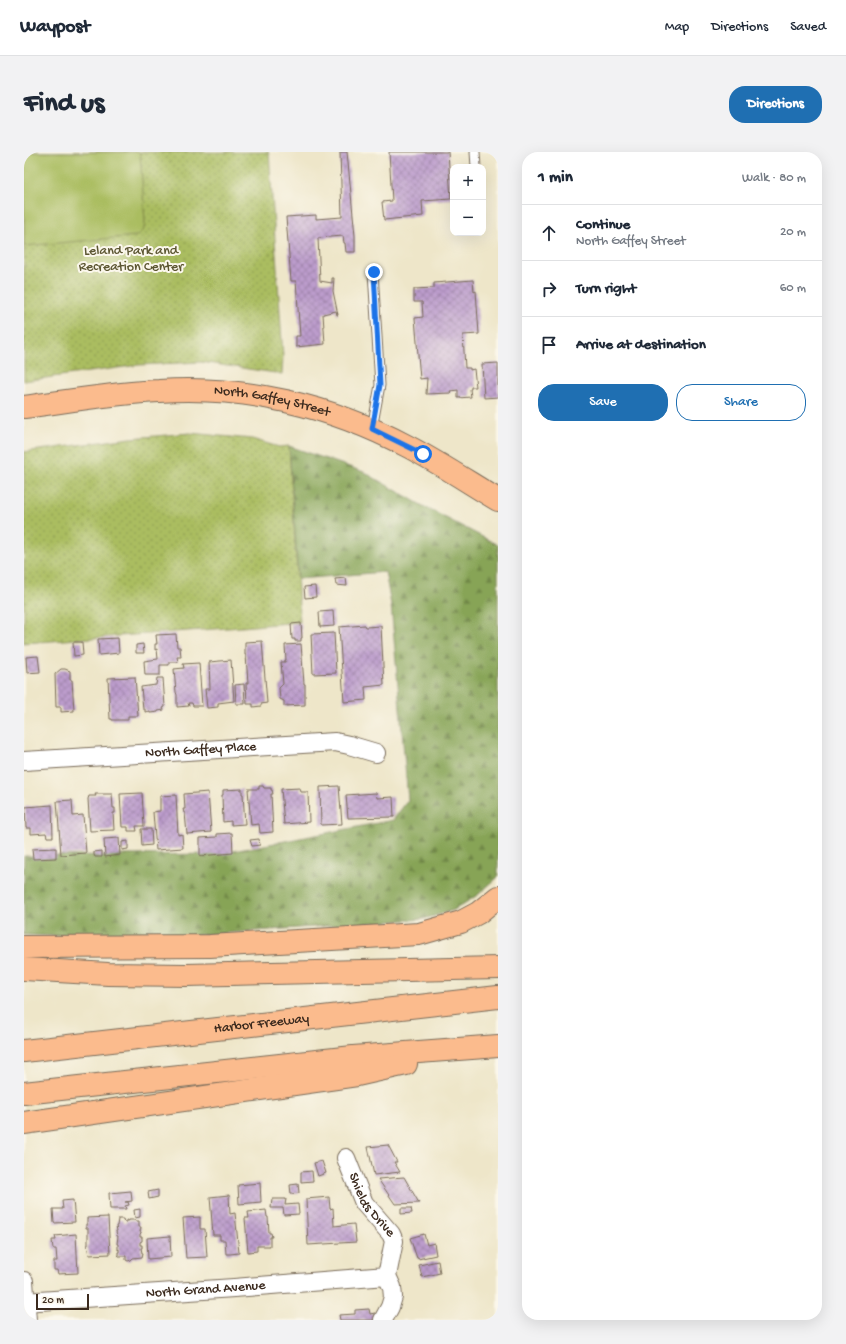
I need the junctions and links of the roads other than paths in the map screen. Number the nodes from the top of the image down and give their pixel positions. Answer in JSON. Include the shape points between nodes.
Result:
{"nodes":[{"id":1,"x":475,"y":152,"type":"edge"},
{"id":2,"x":476,"y":164,"type":"edge"},
{"id":3,"x":374,"y":272,"type":"dead end"},
{"id":4,"x":24,"y":407,"type":"edge"},
{"id":5,"x":372,"y":429,"type":"junction"},
{"id":6,"x":498,"y":500,"type":"edge"},
{"id":7,"x":376,"y":753,"type":"dead end"},
{"id":8,"x":24,"y":761,"type":"edge"},
{"id":9,"x":498,"y":896,"type":"edge"},
{"id":10,"x":24,"y":948,"type":"edge"},
{"id":11,"x":498,"y":968,"type":"edge"},
{"id":12,"x":24,"y":969,"type":"edge"},
{"id":13,"x":498,"y":997,"type":"edge"},
{"id":14,"x":492,"y":1047,"type":"edge"},
{"id":15,"x":24,"y":1050,"type":"edge"},
{"id":16,"x":24,"y":1093,"type":"edge"},
{"id":17,"x":24,"y":1123,"type":"edge"},
{"id":18,"x":346,"y":1158,"type":"dead end"},
{"id":19,"x":387,"y":1276,"type":"junction"},
{"id":20,"x":24,"y":1281,"type":"edge"},
{"id":21,"x":25,"y":1302,"type":"edge"},
{"id":22,"x":27,"y":1320,"type":"edge"},
{"id":23,"x":383,"y":1320,"type":"edge"}],
"edges":[{"from":1,"to":2,"type":"lane"},
{"from":3,"to":5,"type":"lane","via":[[380,385]]},
{"from":4,"to":5,"type":"main road","name":"North Gaffey Street","via":[[160,390],[216,391],[256,395],[295,403],[334,414]]},
{"from":5,"to":6,"type":"main road","name":"North Gaffey Street","via":[[423,454]]},
{"from":7,"to":8,"type":"street","name":"North Gaffey Place","via":[[335,742]]},
{"from":9,"to":10,"type":"main road","via":[[461,922],[419,934],[210,946]]},
{"from":11,"to":12,"type":"main road","via":[[186,975]]},
{"from":13,"to":15,"type":"main road","name":"Harbor Freeway"},
{"from":14,"to":16,"type":"main road","via":[[353,1057]]},
{"from":14,"to":17,"type":"main road","via":[[357,1075]]},
{"from":18,"to":19,"type":"street","name":"Shields Drive","via":[[364,1203],[393,1237]]},
{"from":19,"to":21,"type":"street","name":"North Grand Avenue"},
{"from":19,"to":23,"type":"street","name":"Shields Drive","via":[[393,1297]]},
{"from":20,"to":21,"type":"street"},
{"from":21,"to":22,"type":"street"}]}
